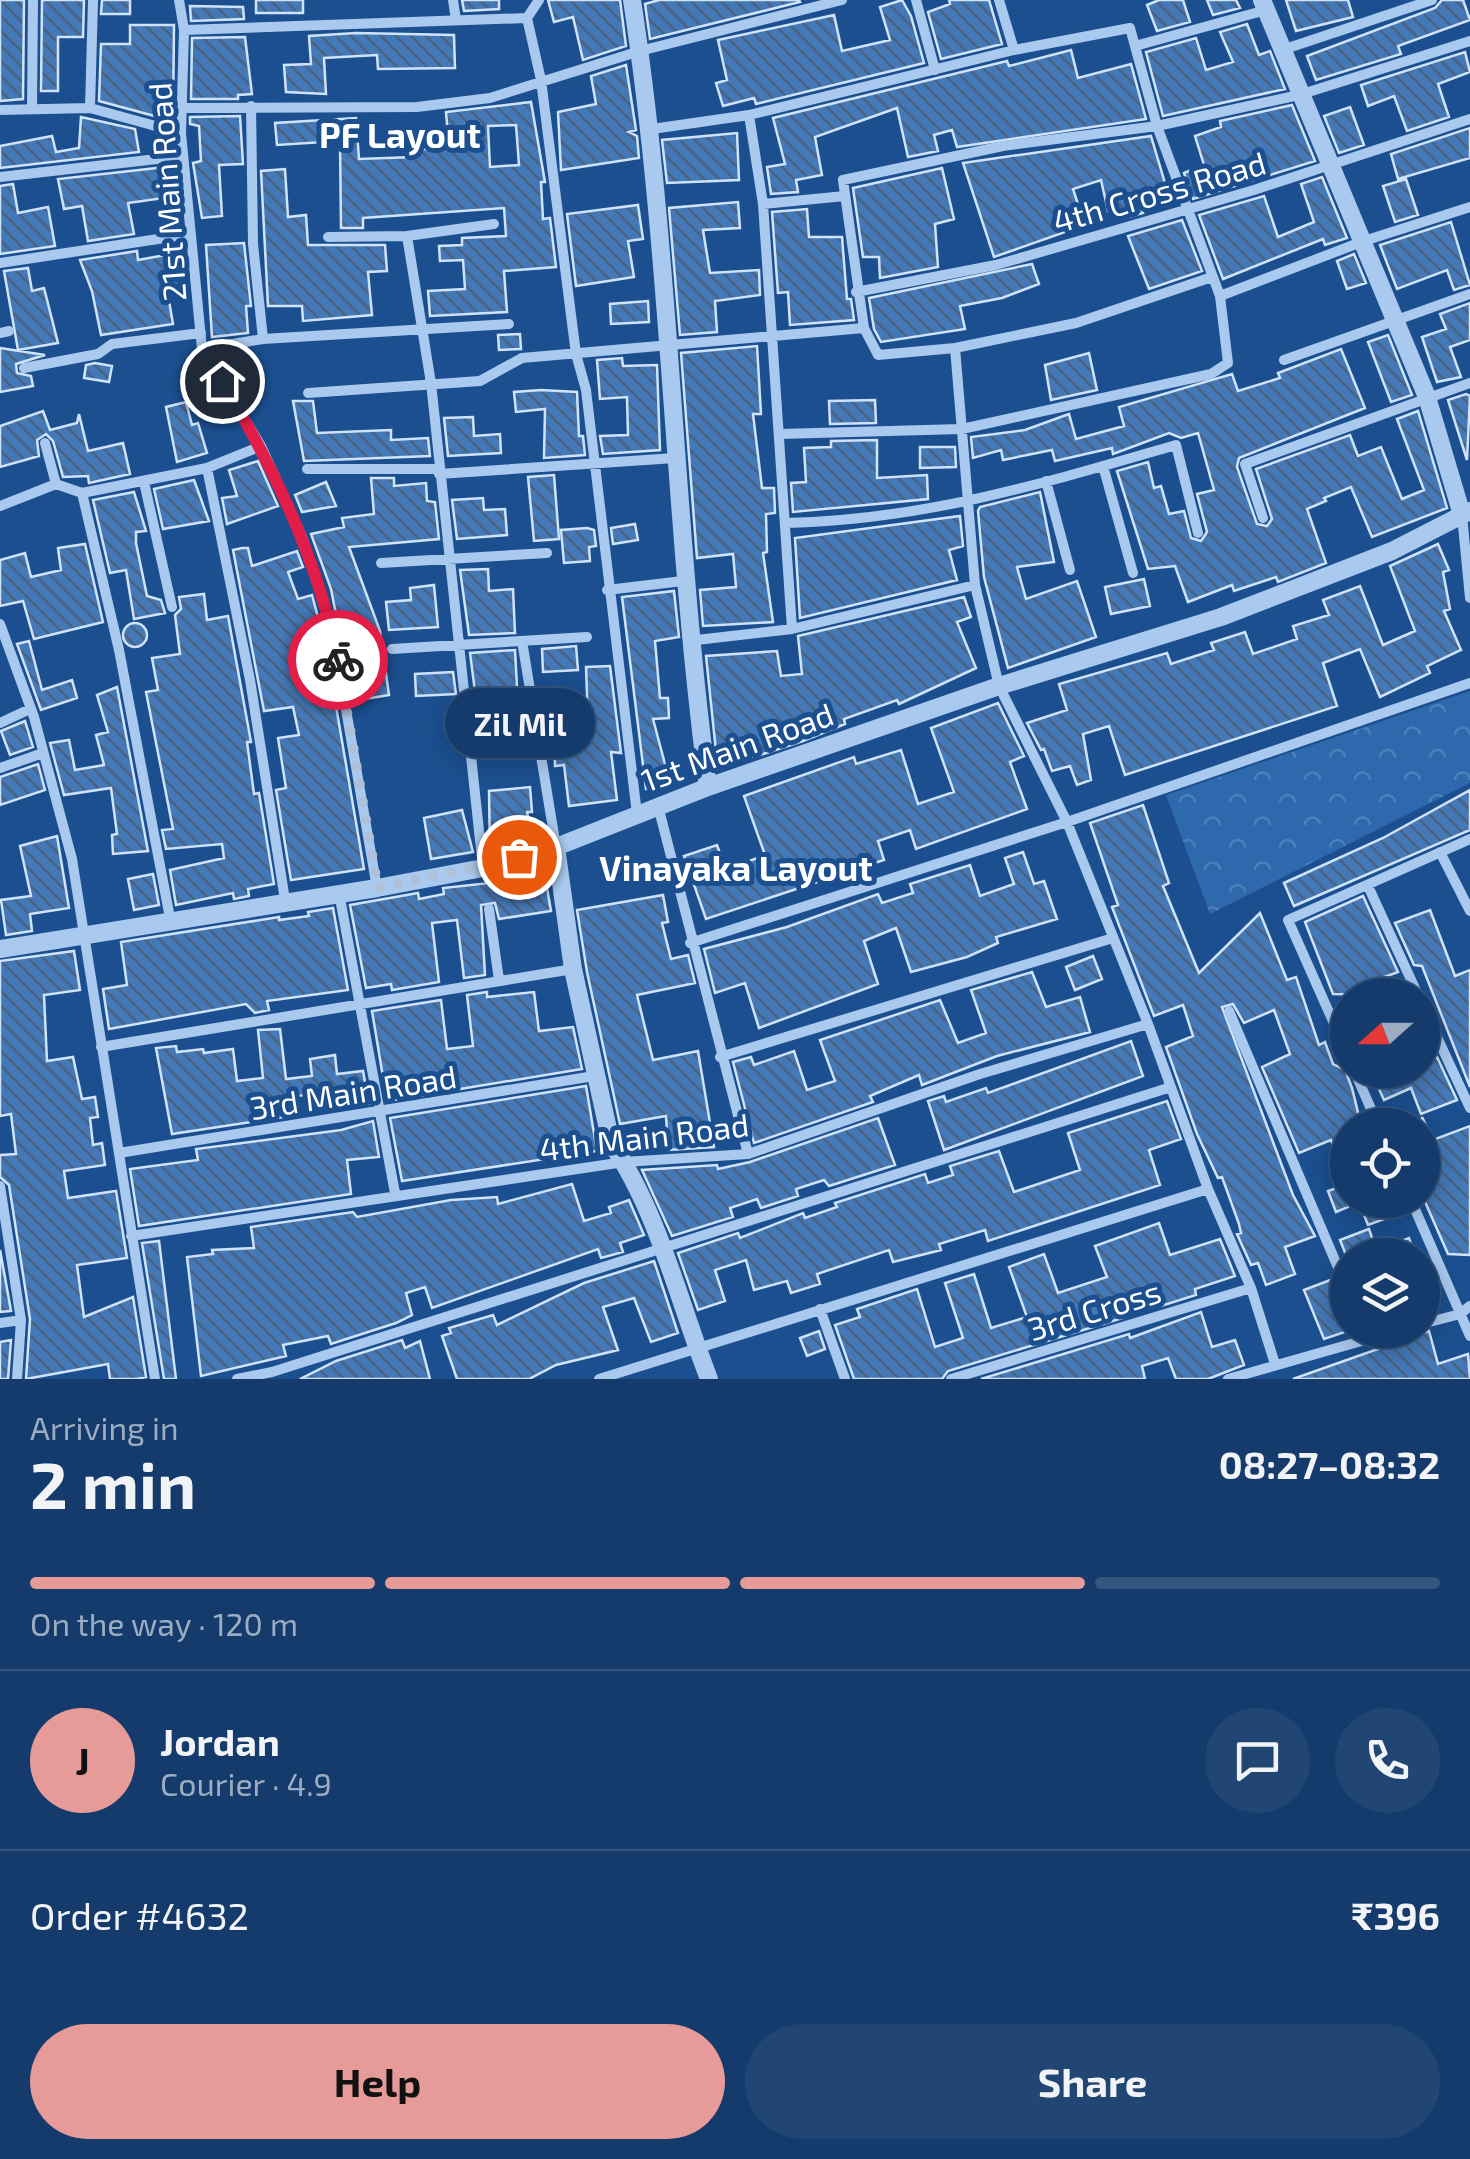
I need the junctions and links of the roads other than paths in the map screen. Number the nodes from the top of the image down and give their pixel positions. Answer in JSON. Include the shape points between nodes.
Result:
{"nodes":[{"id":1,"x":34,"y":0,"type":"edge"},
{"id":2,"x":93,"y":0,"type":"edge"},
{"id":3,"x":179,"y":0,"type":"edge"},
{"id":4,"x":453,"y":0,"type":"edge"},
{"id":5,"x":539,"y":0,"type":"edge"},
{"id":6,"x":632,"y":0,"type":"edge"},
{"id":7,"x":842,"y":0,"type":"edge"},
{"id":8,"x":916,"y":0,"type":"edge"},
{"id":9,"x":999,"y":0,"type":"edge"},
{"id":10,"x":1432,"y":0,"type":"edge"},
{"id":11,"x":1264,"y":5,"type":"edge"},
{"id":12,"x":527,"y":18,"type":"junction"},
{"id":13,"x":456,"y":20,"type":"junction"},
{"id":14,"x":184,"y":30,"type":"junction"},
{"id":15,"x":1470,"y":41,"type":"edge"},
{"id":16,"x":1135,"y":46,"type":"junction"},
{"id":17,"x":1014,"y":50,"type":"junction"},
{"id":18,"x":1282,"y":50,"type":"junction"},
{"id":19,"x":640,"y":51,"type":"junction"},
{"id":20,"x":935,"y":70,"type":"junction"},
{"id":21,"x":541,"y":80,"type":"junction"},
{"id":22,"x":1300,"y":95,"type":"junction"},
{"id":23,"x":251,"y":106,"type":"junction"},
{"id":24,"x":32,"y":108,"type":"junction"},
{"id":25,"x":90,"y":108,"type":"junction"},
{"id":26,"x":183,"y":108,"type":"junction"},
{"id":27,"x":0,"y":110,"type":"edge"},
{"id":28,"x":749,"y":116,"type":"junction"},
{"id":29,"x":1470,"y":119,"type":"edge"},
{"id":30,"x":1157,"y":126,"type":"junction"},
{"id":31,"x":652,"y":129,"type":"junction"},
{"id":32,"x":181,"y":133,"type":"junction"},
{"id":33,"x":183,"y":156,"type":"junction"},
{"id":34,"x":1329,"y":165,"type":"junction"},
{"id":35,"x":0,"y":177,"type":"edge"},
{"id":36,"x":845,"y":196,"type":"junction"},
{"id":37,"x":763,"y":204,"type":"junction"},
{"id":38,"x":1470,"y":207,"type":"edge"},
{"id":39,"x":1186,"y":211,"type":"junction"},
{"id":40,"x":494,"y":224,"type":"dead end"},
{"id":41,"x":192,"y":234,"type":"junction"},
{"id":42,"x":408,"y":236,"type":"junction"},
{"id":43,"x":328,"y":237,"type":"dead end"},
{"id":44,"x":1364,"y":241,"type":"junction"},
{"id":45,"x":0,"y":264,"type":"edge"},
{"id":46,"x":1212,"y":277,"type":"junction"},
{"id":47,"x":856,"y":292,"type":"junction"},
{"id":48,"x":1470,"y":294,"type":"edge"},
{"id":49,"x":1220,"y":296,"type":"junction"},
{"id":50,"x":1396,"y":320,"type":"junction"},
{"id":51,"x":509,"y":324,"type":"dead end"},
{"id":52,"x":864,"y":328,"type":"junction"},
{"id":53,"x":422,"y":329,"type":"junction"},
{"id":54,"x":201,"y":333,"type":"junction"},
{"id":55,"x":771,"y":334,"type":"junction"},
{"id":56,"x":263,"y":339,"type":"junction"},
{"id":57,"x":668,"y":344,"type":"junction"},
{"id":58,"x":202,"y":348,"type":"junction"},
{"id":59,"x":955,"y":348,"type":"junction"},
{"id":60,"x":576,"y":354,"type":"junction"},
{"id":61,"x":1284,"y":360,"type":"dead end"},
{"id":62,"x":24,"y":368,"type":"dead end"},
{"id":63,"x":431,"y":383,"type":"junction"},
{"id":64,"x":1470,"y":383,"type":"edge"},
{"id":65,"x":308,"y":393,"type":"dead end"},
{"id":66,"x":1427,"y":396,"type":"junction"},
{"id":67,"x":962,"y":429,"type":"junction"},
{"id":68,"x":779,"y":434,"type":"junction"},
{"id":69,"x":44,"y":443,"type":"dead end"},
{"id":70,"x":261,"y":446,"type":"junction"},
{"id":71,"x":675,"y":458,"type":"junction"},
{"id":72,"x":591,"y":462,"type":"junction"},
{"id":73,"x":1103,"y":466,"type":"junction"},
{"id":74,"x":208,"y":468,"type":"junction"},
{"id":75,"x":307,"y":469,"type":"dead end"},
{"id":76,"x":439,"y":472,"type":"junction"},
{"id":77,"x":1046,"y":480,"type":"junction"},
{"id":78,"x":144,"y":482,"type":"junction"},
{"id":79,"x":56,"y":484,"type":"junction"},
{"id":80,"x":82,"y":492,"type":"junction"},
{"id":81,"x":969,"y":503,"type":"junction"},
{"id":82,"x":0,"y":506,"type":"edge"},
{"id":83,"x":1466,"y":513,"type":"edge"},
{"id":84,"x":1263,"y":518,"type":"dead end"},
{"id":85,"x":786,"y":523,"type":"junction"},
{"id":86,"x":1198,"y":533,"type":"dead end"},
{"id":87,"x":547,"y":553,"type":"dead end"},
{"id":88,"x":448,"y":557,"type":"junction"},
{"id":89,"x":381,"y":563,"type":"dead end"},
{"id":90,"x":1070,"y":570,"type":"dead end"},
{"id":91,"x":1132,"y":573,"type":"dead end"},
{"id":92,"x":683,"y":581,"type":"junction"},
{"id":93,"x":975,"y":585,"type":"junction"},
{"id":94,"x":607,"y":590,"type":"junction"},
{"id":95,"x":1470,"y":598,"type":"edge"},
{"id":96,"x":172,"y":607,"type":"dead end"},
{"id":97,"x":0,"y":624,"type":"edge"},
{"id":98,"x":792,"y":629,"type":"junction"},
{"id":99,"x":587,"y":637,"type":"dead end"},
{"id":100,"x":522,"y":641,"type":"junction"},
{"id":101,"x":688,"y":641,"type":"junction"},
{"id":102,"x":458,"y":646,"type":"junction"},
{"id":103,"x":392,"y":649,"type":"dead end"},
{"id":104,"x":1470,"y":683,"type":"edge"},
{"id":105,"x":999,"y":686,"type":"junction"},
{"id":106,"x":30,"y":709,"type":"junction"},
{"id":107,"x":0,"y":723,"type":"edge"},
{"id":108,"x":43,"y":753,"type":"junction"},
{"id":109,"x":0,"y":768,"type":"edge"},
{"id":110,"x":708,"y":786,"type":"junction"},
{"id":111,"x":658,"y":806,"type":"junction"},
{"id":112,"x":636,"y":814,"type":"junction"},
{"id":113,"x":1066,"y":822,"type":"junction"},
{"id":114,"x":1470,"y":840,"type":"edge"},
{"id":115,"x":556,"y":847,"type":"junction"},
{"id":116,"x":1440,"y":852,"type":"junction"},
{"id":117,"x":482,"y":868,"type":"junction"},
{"id":118,"x":1368,"y":886,"type":"junction"},
{"id":119,"x":378,"y":888,"type":"junction"},
{"id":120,"x":338,"y":892,"type":"junction"},
{"id":121,"x":286,"y":900,"type":"junction"},
{"id":122,"x":489,"y":909,"type":"dead end"},
{"id":123,"x":1470,"y":910,"type":"edge"},
{"id":124,"x":170,"y":918,"type":"junction"},
{"id":125,"x":84,"y":935,"type":"junction"},
{"id":126,"x":1112,"y":938,"type":"junction"},
{"id":127,"x":690,"y":942,"type":"junction"},
{"id":128,"x":0,"y":949,"type":"edge"},
{"id":129,"x":573,"y":969,"type":"junction"},
{"id":130,"x":1410,"y":978,"type":"edge"},
{"id":131,"x":500,"y":980,"type":"junction"},
{"id":132,"x":360,"y":1002,"type":"junction"},
{"id":133,"x":1229,"y":1011,"type":"dead end"},
{"id":134,"x":1330,"y":1014,"type":"edge"},
{"id":135,"x":1148,"y":1024,"type":"junction"},
{"id":136,"x":1440,"y":1044,"type":"edge"},
{"id":137,"x":101,"y":1047,"type":"junction"},
{"id":138,"x":720,"y":1057,"type":"junction"},
{"id":139,"x":594,"y":1076,"type":"junction"},
{"id":140,"x":1171,"y":1087,"type":"junction"},
{"id":141,"x":1470,"y":1108,"type":"edge"},
{"id":142,"x":382,"y":1112,"type":"junction"},
{"id":143,"x":119,"y":1153,"type":"junction"},
{"id":144,"x":748,"y":1154,"type":"junction"},
{"id":145,"x":624,"y":1162,"type":"junction"},
{"id":146,"x":0,"y":1186,"type":"edge"},
{"id":147,"x":1208,"y":1189,"type":"junction"},
{"id":148,"x":396,"y":1193,"type":"junction"},
{"id":149,"x":1418,"y":1218,"type":"edge"},
{"id":150,"x":3,"y":1235,"type":"edge"},
{"id":151,"x":131,"y":1236,"type":"junction"},
{"id":152,"x":660,"y":1246,"type":"junction"},
{"id":153,"x":1330,"y":1249,"type":"edge"},
{"id":154,"x":1250,"y":1288,"type":"junction"},
{"id":155,"x":1470,"y":1306,"type":"edge"},
{"id":156,"x":820,"y":1309,"type":"junction"},
{"id":157,"x":1460,"y":1314,"type":"junction"},
{"id":158,"x":1440,"y":1319,"type":"edge"},
{"id":159,"x":21,"y":1320,"type":"junction"},
{"id":160,"x":0,"y":1324,"type":"edge"},
{"id":161,"x":1470,"y":1336,"type":"edge"},
{"id":162,"x":1330,"y":1346,"type":"edge"},
{"id":163,"x":696,"y":1347,"type":"junction"},
{"id":164,"x":1275,"y":1364,"type":"junction"},
{"id":165,"x":17,"y":1379,"type":"edge"},
{"id":166,"x":154,"y":1379,"type":"edge"},
{"id":167,"x":237,"y":1379,"type":"edge"},
{"id":168,"x":599,"y":1379,"type":"edge"},
{"id":169,"x":709,"y":1379,"type":"edge"},
{"id":170,"x":846,"y":1379,"type":"edge"},
{"id":171,"x":951,"y":1379,"type":"edge"},
{"id":172,"x":1228,"y":1379,"type":"edge"}],
"edges":[{"from":1,"to":24,"type":"street"},
{"from":2,"to":25,"type":"street"},
{"from":3,"to":14,"type":"street","name":"21st Main Road"},
{"from":4,"to":13,"type":"street"},
{"from":5,"to":12,"type":"street"},
{"from":6,"to":19,"type":"street"},
{"from":7,"to":19,"type":"street"},
{"from":8,"to":20,"type":"street"},
{"from":9,"to":17,"type":"street"},
{"from":10,"to":18,"type":"street"},
{"from":11,"to":16,"type":"street"},
{"from":11,"to":18,"type":"street"},
{"from":12,"to":13,"type":"street"},
{"from":12,"to":21,"type":"street"},
{"from":13,"to":14,"type":"street"},
{"from":14,"to":26,"type":"street","name":"21st Main Road"},
{"from":15,"to":22,"type":"street"},
{"from":16,"to":17,"type":"street","via":[[1130,28]]},
{"from":16,"to":30,"type":"street"},
{"from":17,"to":20,"type":"street"},
{"from":18,"to":22,"type":"street"},
{"from":19,"to":21,"type":"street"},
{"from":19,"to":31,"type":"street"},
{"from":20,"to":28,"type":"street"},
{"from":21,"to":23,"type":"street","via":[[447,105]]},
{"from":21,"to":60,"type":"street"},
{"from":22,"to":30,"type":"street"},
{"from":22,"to":34,"type":"street"},
{"from":23,"to":26,"type":"street"},
{"from":23,"to":56,"type":"street","via":[[253,244]]},
{"from":24,"to":25,"type":"street"},
{"from":24,"to":27,"type":"street"},
{"from":25,"to":32,"type":"street"},
{"from":26,"to":32,"type":"street","name":"21st Main Road"},
{"from":28,"to":31,"type":"street"},
{"from":28,"to":37,"type":"street"},
{"from":29,"to":34,"type":"street","name":"4th Cross Road"},
{"from":30,"to":36,"type":"street","via":[[1002,146],[843,180]]},
{"from":30,"to":39,"type":"street"},
{"from":31,"to":57,"type":"street"},
{"from":32,"to":33,"type":"street","name":"21st Main Road"},
{"from":33,"to":35,"type":"street"},
{"from":33,"to":41,"type":"street","name":"21st Main Road"},
{"from":34,"to":39,"type":"street","name":"4th Cross Road"},
{"from":34,"to":44,"type":"street"},
{"from":36,"to":37,"type":"street"},
{"from":36,"to":47,"type":"street"},
{"from":37,"to":55,"type":"street"},
{"from":38,"to":44,"type":"street"},
{"from":39,"to":46,"type":"street"},
{"from":39,"to":47,"type":"street","name":"4th Cross Road","via":[[996,265]]},
{"from":40,"to":42,"type":"street"},
{"from":41,"to":45,"type":"street"},
{"from":41,"to":54,"type":"street","name":"21st Main Road"},
{"from":42,"to":43,"type":"street"},
{"from":42,"to":53,"type":"street"},
{"from":44,"to":49,"type":"street"},
{"from":44,"to":50,"type":"street"},
{"from":46,"to":49,"type":"street"},
{"from":46,"to":59,"type":"street","via":[[1076,322]]},
{"from":47,"to":52,"type":"street"},
{"from":48,"to":50,"type":"street"},
{"from":49,"to":67,"type":"street","via":[[1230,356],[1222,370]]},
{"from":50,"to":61,"type":"street"},
{"from":50,"to":66,"type":"street"},
{"from":51,"to":53,"type":"street"},
{"from":52,"to":55,"type":"street"},
{"from":52,"to":59,"type":"street","via":[[878,355]]},
{"from":53,"to":56,"type":"street"},
{"from":53,"to":63,"type":"street"},
{"from":54,"to":58,"type":"street","name":"21st Main Road"},
{"from":54,"to":62,"type":"street","via":[[112,344],[98,354]]},
{"from":55,"to":57,"type":"street"},
{"from":55,"to":68,"type":"street"},
{"from":56,"to":58,"type":"street"},
{"from":57,"to":60,"type":"street"},
{"from":57,"to":71,"type":"street"},
{"from":58,"to":70,"type":"street","name":"21st Main Road"},
{"from":59,"to":67,"type":"street"},
{"from":60,"to":63,"type":"street","via":[[522,358],[480,381]]},
{"from":60,"to":72,"type":"street"},
{"from":63,"to":65,"type":"street"},
{"from":63,"to":76,"type":"street"},
{"from":64,"to":66,"type":"street"},
{"from":66,"to":83,"type":"street"},
{"from":66,"to":84,"type":"street","via":[[1245,464]]},
{"from":67,"to":68,"type":"street"},
{"from":67,"to":81,"type":"street"},
{"from":68,"to":85,"type":"street"},
{"from":69,"to":79,"type":"street"},
{"from":70,"to":74,"type":"street"},
{"from":70,"to":119,"type":"street","name":"21st Main Road","via":[[302,537],[332,629]]},
{"from":71,"to":72,"type":"street"},
{"from":71,"to":92,"type":"street"},
{"from":72,"to":76,"type":"street"},
{"from":72,"to":94,"type":"street"},
{"from":73,"to":77,"type":"street"},
{"from":73,"to":86,"type":"street","via":[[1176,445]]},
{"from":73,"to":91,"type":"street"},
{"from":74,"to":78,"type":"street"},
{"from":74,"to":121,"type":"street"},
{"from":75,"to":76,"type":"street"},
{"from":76,"to":88,"type":"street"},
{"from":77,"to":81,"type":"street"},
{"from":77,"to":90,"type":"street"},
{"from":78,"to":80,"type":"street"},
{"from":78,"to":96,"type":"street"},
{"from":79,"to":80,"type":"street"},
{"from":79,"to":82,"type":"street"},
{"from":80,"to":124,"type":"street"},
{"from":81,"to":85,"type":"street","via":[[866,521]]},
{"from":81,"to":93,"type":"street"},
{"from":83,"to":95,"type":"street"},
{"from":83,"to":105,"type":"street","name":"1st Main Road","via":[[1392,551],[1221,617]]},
{"from":85,"to":98,"type":"street"},
{"from":87,"to":88,"type":"street"},
{"from":88,"to":89,"type":"street"},
{"from":88,"to":102,"type":"street"},
{"from":92,"to":94,"type":"street"},
{"from":92,"to":101,"type":"street"},
{"from":93,"to":98,"type":"street"},
{"from":93,"to":105,"type":"street"},
{"from":94,"to":112,"type":"street"},
{"from":97,"to":106,"type":"street"},
{"from":98,"to":101,"type":"street"},
{"from":99,"to":100,"type":"street"},
{"from":100,"to":102,"type":"street"},
{"from":100,"to":115,"type":"street"},
{"from":101,"to":110,"type":"street"},
{"from":102,"to":103,"type":"street"},
{"from":102,"to":117,"type":"street"},
{"from":104,"to":113,"type":"street"},
{"from":105,"to":110,"type":"street","name":"1st Main Road"},
{"from":105,"to":113,"type":"street"},
{"from":106,"to":107,"type":"street"},
{"from":106,"to":108,"type":"street"},
{"from":108,"to":109,"type":"street"},
{"from":108,"to":125,"type":"street"},
{"from":110,"to":111,"type":"street","name":"1st Main Road"},
{"from":111,"to":112,"type":"street","name":"1st Main Road"},
{"from":111,"to":127,"type":"street"},
{"from":112,"to":115,"type":"street","name":"1st Main Road"},
{"from":113,"to":126,"type":"street"},
{"from":113,"to":127,"type":"street"},
{"from":114,"to":116,"type":"street"},
{"from":115,"to":117,"type":"street","name":"1st Main Road"},
{"from":115,"to":129,"type":"street"},
{"from":116,"to":118,"type":"street"},
{"from":116,"to":123,"type":"street"},
{"from":117,"to":119,"type":"street","name":"1st Main Road"},
{"from":118,"to":130,"type":"street"},
{"from":118,"to":134,"type":"street","via":[[1288,920]]},
{"from":119,"to":120,"type":"street","name":"1st Main Road"},
{"from":120,"to":121,"type":"street","name":"1st Main Road"},
{"from":120,"to":132,"type":"street"},
{"from":121,"to":124,"type":"street","name":"1st Main Road"},
{"from":122,"to":131,"type":"street"},
{"from":124,"to":125,"type":"street","name":"1st Main Road"},
{"from":125,"to":128,"type":"street","name":"1st Main Road"},
{"from":125,"to":137,"type":"street"},
{"from":126,"to":135,"type":"street"},
{"from":126,"to":138,"type":"street"},
{"from":127,"to":138,"type":"street"},
{"from":129,"to":131,"type":"street"},
{"from":129,"to":139,"type":"street"},
{"from":131,"to":132,"type":"street"},
{"from":132,"to":137,"type":"street"},
{"from":132,"to":142,"type":"street"},
{"from":133,"to":153,"type":"street"},
{"from":135,"to":140,"type":"street"},
{"from":135,"to":144,"type":"street","name":"4th Main Road"},
{"from":136,"to":141,"type":"street"},
{"from":137,"to":143,"type":"street"},
{"from":138,"to":144,"type":"street"},
{"from":139,"to":142,"type":"street","name":"3rd Main Road"},
{"from":139,"to":145,"type":"street","via":[[611,1143]]},
{"from":140,"to":147,"type":"street"},
{"from":140,"to":152,"type":"street"},
{"from":142,"to":143,"type":"street","name":"3rd Main Road"},
{"from":142,"to":148,"type":"street"},
{"from":143,"to":151,"type":"street"},
{"from":144,"to":145,"type":"street","name":"4th Main Road"},
{"from":145,"to":148,"type":"street","name":"4th Main Road"},
{"from":145,"to":152,"type":"street"},
{"from":146,"to":150,"type":"street"},
{"from":147,"to":154,"type":"street"},
{"from":147,"to":156,"type":"street"},
{"from":148,"to":151,"type":"street","name":"4th Main Road"},
{"from":149,"to":157,"type":"street"},
{"from":150,"to":159,"type":"street"},
{"from":151,"to":166,"type":"street"},
{"from":152,"to":163,"type":"street"},
{"from":152,"to":167,"type":"street"},
{"from":154,"to":164,"type":"street"},
{"from":154,"to":171,"type":"street","name":"3rd Cross"},
{"from":155,"to":157,"type":"street"},
{"from":156,"to":163,"type":"street"},
{"from":156,"to":170,"type":"street"},
{"from":157,"to":158,"type":"street"},
{"from":157,"to":161,"type":"street"},
{"from":159,"to":160,"type":"street"},
{"from":159,"to":165,"type":"street"},
{"from":162,"to":164,"type":"street"},
{"from":163,"to":168,"type":"street"},
{"from":163,"to":169,"type":"street"},
{"from":164,"to":172,"type":"street"}]}
